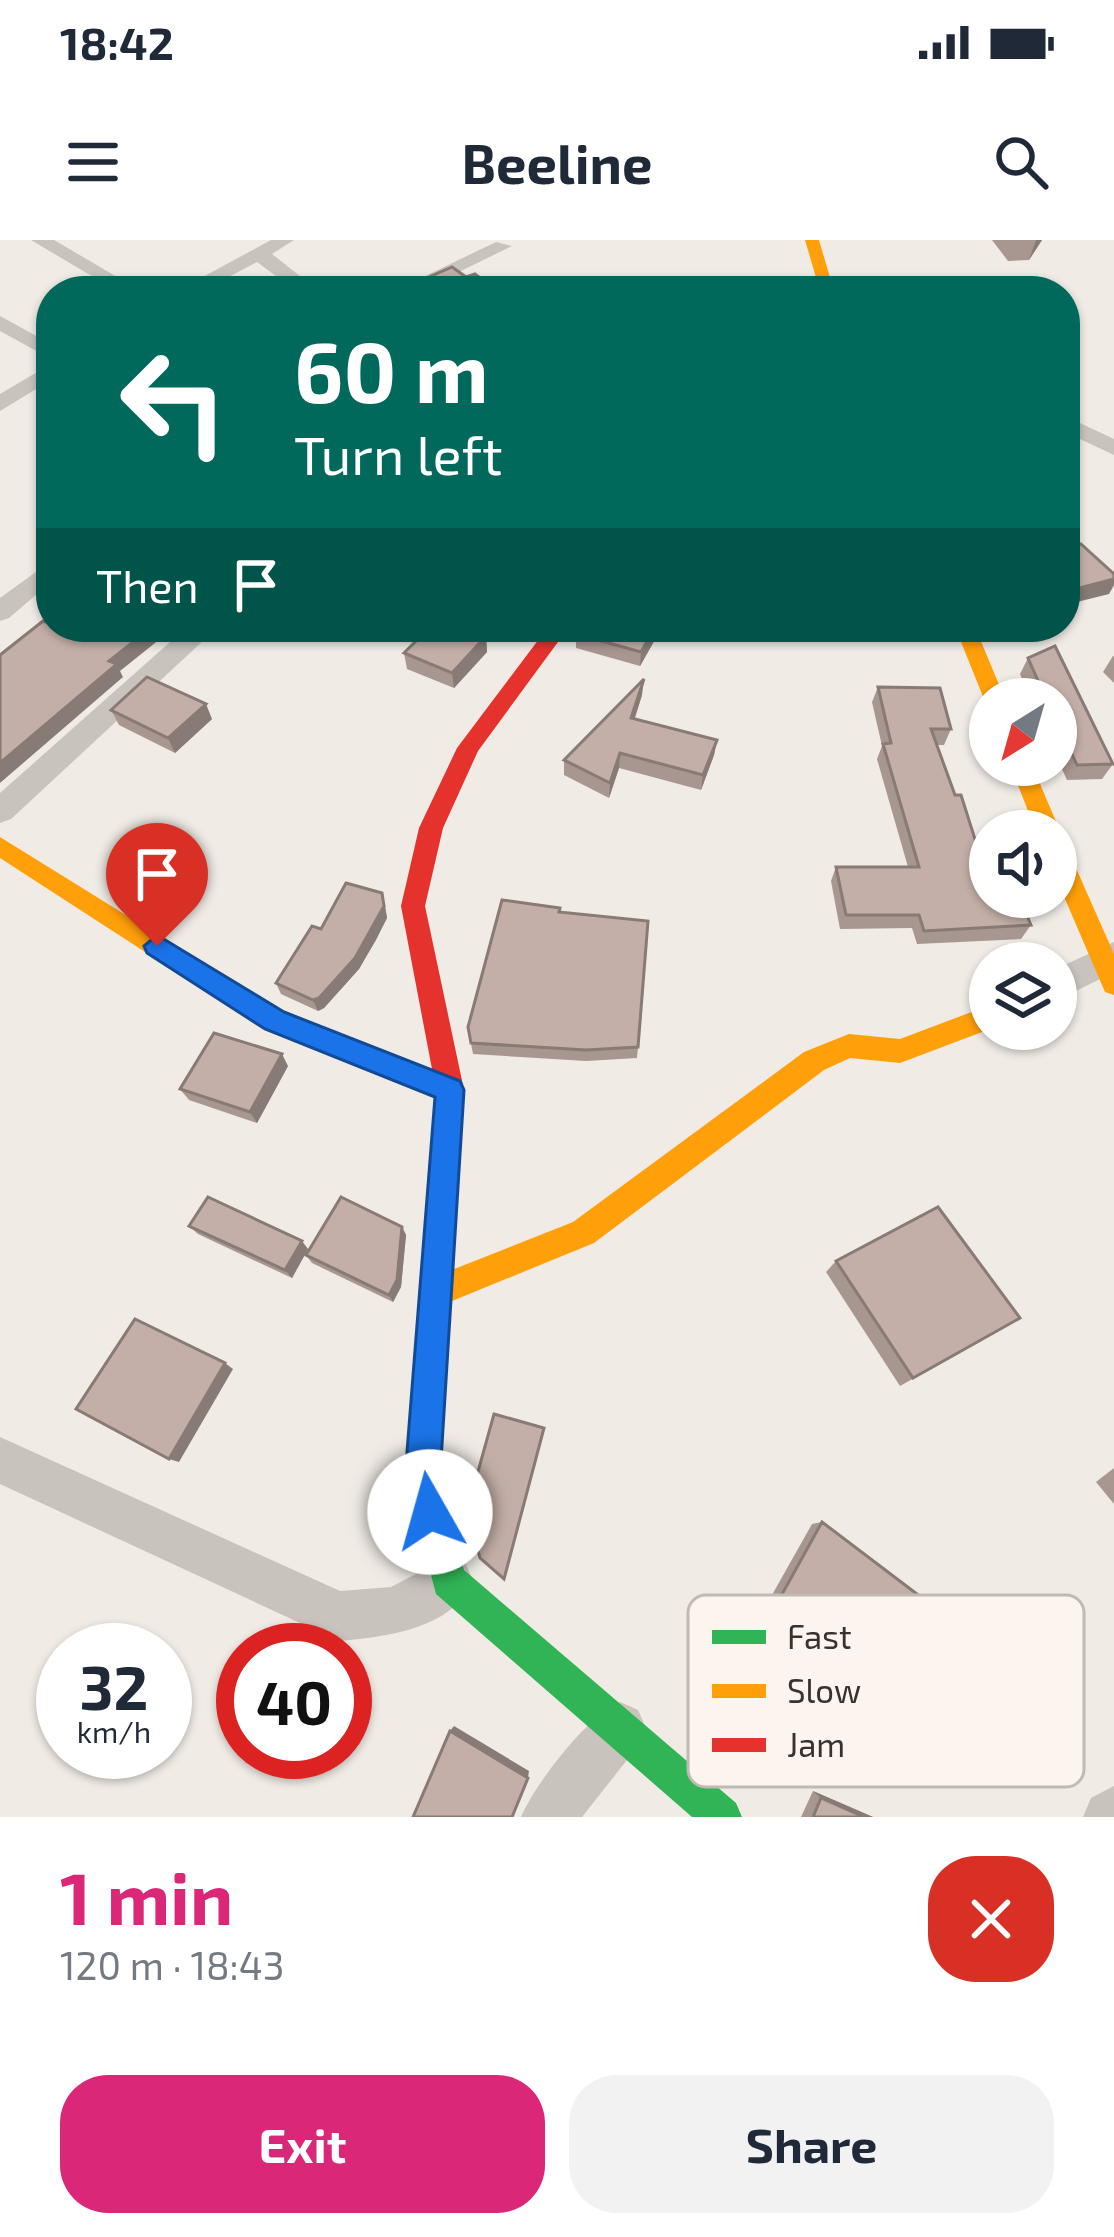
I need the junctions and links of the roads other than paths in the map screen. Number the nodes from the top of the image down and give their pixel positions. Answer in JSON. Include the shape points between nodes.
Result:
{"nodes":[{"id":1,"x":40,"y":240,"type":"edge"},
{"id":2,"x":285,"y":240,"type":"edge"},
{"id":3,"x":812,"y":240,"type":"edge"},
{"id":4,"x":503,"y":246,"type":"dead end"},
{"id":5,"x":259,"y":254,"type":"junction"},
{"id":6,"x":104,"y":276,"type":"edge"},
{"id":7,"x":216,"y":276,"type":"edge"},
{"id":8,"x":289,"y":276,"type":"edge"},
{"id":9,"x":437,"y":276,"type":"edge"},
{"id":10,"x":823,"y":276,"type":"edge"},
{"id":11,"x":0,"y":322,"type":"edge"},
{"id":12,"x":36,"y":343,"type":"edge"},
{"id":13,"x":36,"y":380,"type":"edge"},
{"id":14,"x":0,"y":404,"type":"edge"},
{"id":15,"x":1080,"y":431,"type":"edge"},
{"id":16,"x":1114,"y":448,"type":"edge"},
{"id":17,"x":36,"y":582,"type":"edge"},
{"id":18,"x":0,"y":612,"type":"edge"},
{"id":19,"x":187,"y":642,"type":"edge"},
{"id":20,"x":549,"y":642,"type":"edge"},
{"id":21,"x":971,"y":642,"type":"edge"},
{"id":22,"x":986,"y":678,"type":"edge"},
{"id":23,"x":0,"y":811,"type":"edge"},
{"id":24,"x":0,"y":846,"type":"edge"},
{"id":25,"x":1077,"y":896,"type":"edge"},
{"id":26,"x":1110,"y":968,"type":"edge"},
{"id":27,"x":1077,"y":979,"type":"edge"},
{"id":28,"x":969,"y":1027,"type":"edge"},
{"id":29,"x":450,"y":1090,"type":"junction"},
{"id":30,"x":436,"y":1292,"type":"junction"},
{"id":31,"x":0,"y":1460,"type":"edge"},
{"id":32,"x":449,"y":1581,"type":"junction"},
{"id":33,"x":620,"y":1729,"type":"junction"},
{"id":34,"x":548,"y":1817,"type":"edge"},
{"id":35,"x":722,"y":1817,"type":"edge"}],
"edges":[{"from":1,"to":6,"type":"street"},
{"from":2,"to":5,"type":"street"},
{"from":3,"to":10,"type":"street"},
{"from":4,"to":9,"type":"street"},
{"from":5,"to":7,"type":"street"},
{"from":5,"to":8,"type":"street"},
{"from":11,"to":12,"type":"street"},
{"from":13,"to":14,"type":"street"},
{"from":15,"to":16,"type":"street"},
{"from":17,"to":18,"type":"street"},
{"from":19,"to":23,"type":"street"},
{"from":20,"to":29,"type":"street","via":[[468,748],[431,828],[413,906]]},
{"from":21,"to":22,"type":"street"},
{"from":24,"to":29,"type":"street","via":[[274,1021]]},
{"from":25,"to":26,"type":"street"},
{"from":26,"to":27,"type":"street"},
{"from":28,"to":30,"type":"street","via":[[900,1051],[849,1046],[814,1061],[583,1233]]},
{"from":29,"to":30,"type":"street"},
{"from":30,"to":32,"type":"street","via":[[422,1477]]},
{"from":31,"to":32,"type":"street","via":[[339,1616],[397,1611]]},
{"from":32,"to":33,"type":"street"},
{"from":33,"to":34,"type":"street"},
{"from":33,"to":35,"type":"street"}]}
